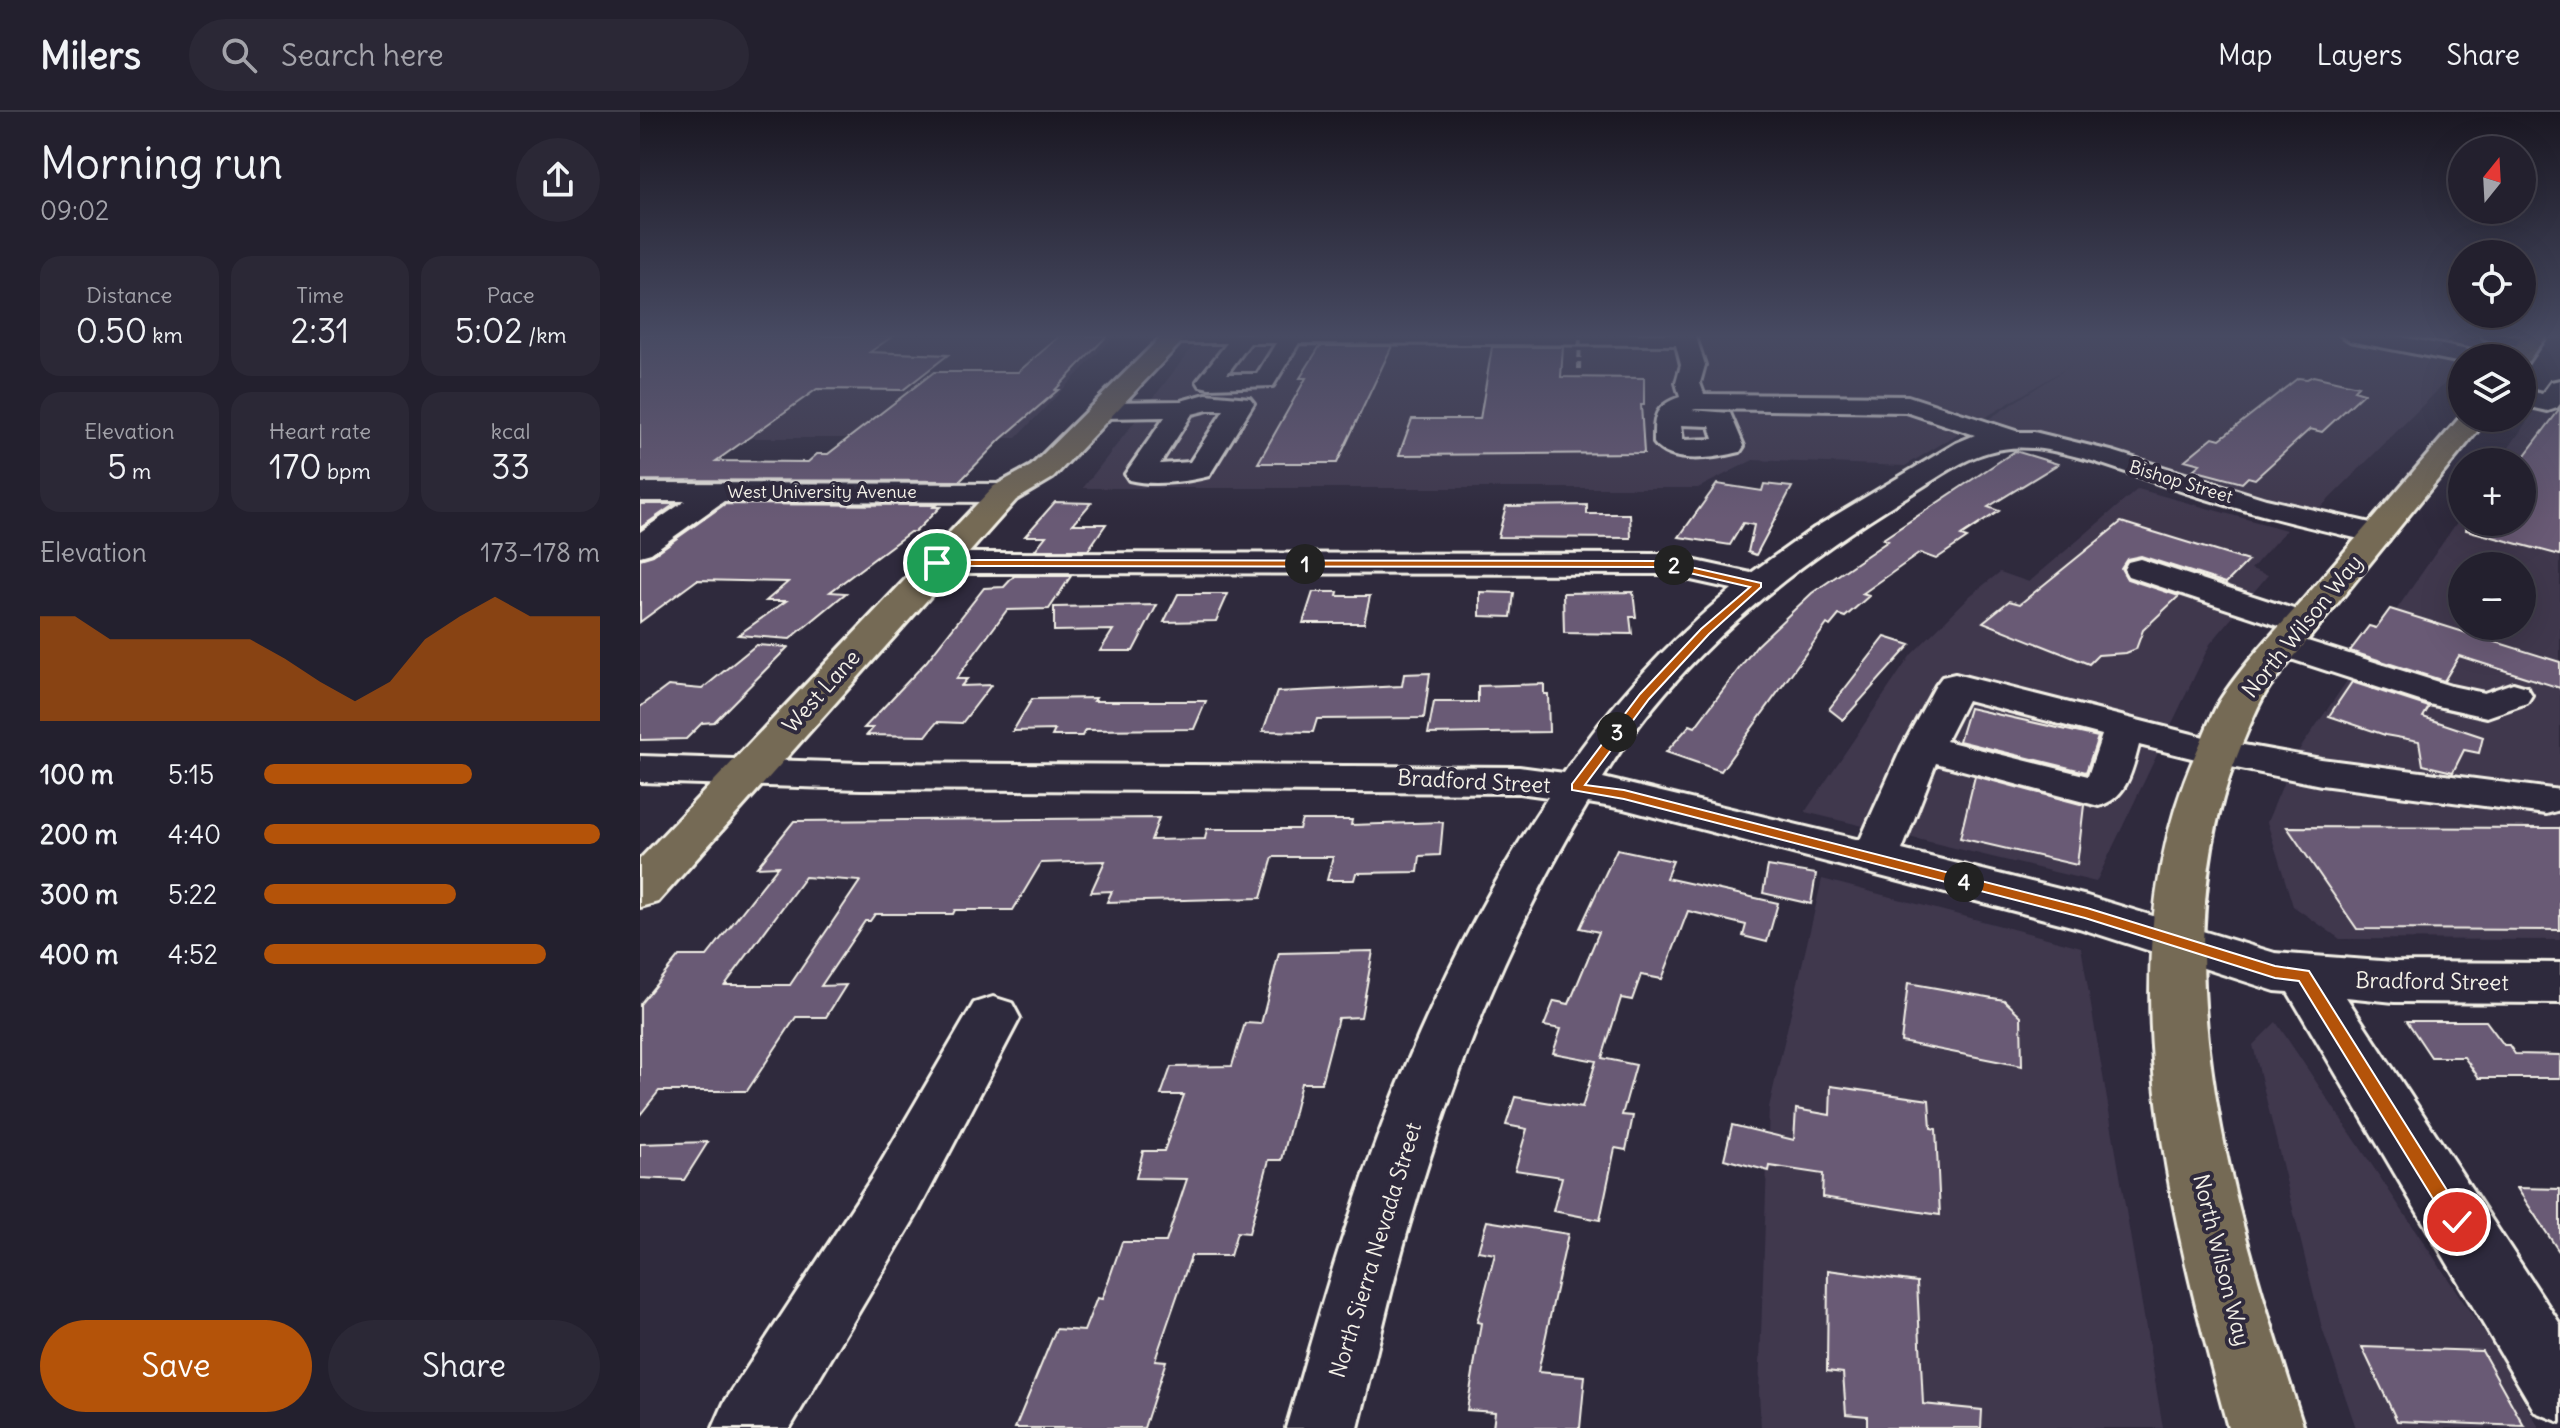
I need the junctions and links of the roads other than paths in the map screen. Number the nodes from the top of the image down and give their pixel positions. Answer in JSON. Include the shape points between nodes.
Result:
{"nodes":[{"id":1,"x":1100,"y":395,"type":"edge"},
{"id":2,"x":1117,"y":395,"type":"edge"},
{"id":3,"x":1249,"y":395,"type":"edge"},
{"id":4,"x":1692,"y":395,"type":"edge"},
{"id":5,"x":2547,"y":395,"type":"edge"},
{"id":6,"x":2536,"y":400,"type":"edge"},
{"id":7,"x":1694,"y":401,"type":"junction"},
{"id":8,"x":1241,"y":403,"type":"junction"},
{"id":9,"x":1183,"y":409,"type":"junction"},
{"id":10,"x":1104,"y":410,"type":"junction"},
{"id":11,"x":1667,"y":417,"type":"dead end"},
{"id":12,"x":2462,"y":432,"type":"edge"},
{"id":13,"x":1999,"y":440,"type":"junction"},
{"id":14,"x":1026,"y":450,"type":"dead end"},
{"id":15,"x":640,"y":492,"type":"edge"},
{"id":16,"x":718,"y":492,"type":"junction"},
{"id":17,"x":1005,"y":493,"type":"junction"},
{"id":18,"x":2377,"y":534,"type":"junction"},
{"id":19,"x":640,"y":546,"type":"edge"},
{"id":20,"x":937,"y":563,"type":"junction"},
{"id":21,"x":2140,"y":569,"type":"dead end"},
{"id":22,"x":1758,"y":585,"type":"junction"},
{"id":23,"x":2294,"y":634,"type":"junction"},
{"id":24,"x":2513,"y":695,"type":"dead end"},
{"id":25,"x":2124,"y":729,"type":"junction"},
{"id":26,"x":1922,"y":747,"type":"junction"},
{"id":27,"x":2216,"y":752,"type":"junction"},
{"id":28,"x":640,"y":769,"type":"edge"},
{"id":29,"x":746,"y":773,"type":"junction"},
{"id":30,"x":1576,"y":787,"type":"junction"},
{"id":31,"x":2546,"y":800,"type":"dead end"},
{"id":32,"x":1875,"y":859,"type":"junction"},
{"id":33,"x":640,"y":890,"type":"edge"},
{"id":34,"x":2179,"y":942,"type":"junction"},
{"id":35,"x":2304,"y":975,"type":"junction"},
{"id":36,"x":2560,"y":983,"type":"edge"},
{"id":37,"x":993,"y":1018,"type":"dead end"},
{"id":38,"x":2560,"y":1387,"type":"edge"},
{"id":39,"x":749,"y":1428,"type":"edge"},
{"id":40,"x":1322,"y":1428,"type":"edge"},
{"id":41,"x":2266,"y":1428,"type":"edge"}],
"edges":[{"from":1,"to":10,"type":"main road","via":[[1096,407]]},
{"from":2,"to":10,"type":"main road","name":"West Lane"},
{"from":3,"to":8,"type":"street"},
{"from":4,"to":7,"type":"street"},
{"from":5,"to":6,"type":"street","via":[[2548,403]]},
{"from":7,"to":11,"type":"street","via":[[1674,406]]},
{"from":7,"to":13,"type":"street","name":"Bishop Street","via":[[1908,404]]},
{"from":8,"to":9,"type":"street","via":[[1206,402]]},
{"from":8,"to":9,"type":"street","via":[[1199,470],[1139,474]]},
{"from":9,"to":10,"type":"street"},
{"from":10,"to":17,"type":"main road","name":"West Lane","via":[[1042,472]]},
{"from":12,"to":18,"type":"main road","name":"North Wilson Way"},
{"from":13,"to":18,"type":"street","name":"Bishop Street","via":[[2057,445],[2258,506]]},
{"from":13,"to":22,"type":"street","name":"North Sierra Nevada Street","via":[[1966,449],[1834,530]]},
{"from":14,"to":17,"type":"main road","name":"West Lane","via":[[1004,473]]},
{"from":15,"to":16,"type":"street","name":"West University Avenue"},
{"from":16,"to":17,"type":"street","name":"West University Avenue"},
{"from":16,"to":19,"type":"street"},
{"from":17,"to":20,"type":"main road","name":"West Lane"},
{"from":18,"to":23,"type":"main road","name":"North Wilson Way"},
{"from":20,"to":22,"type":"street","via":[[1664,564]]},
{"from":20,"to":29,"type":"main road","name":"West Lane"},
{"from":21,"to":23,"type":"street"},
{"from":22,"to":30,"type":"street","name":"North Sierra Nevada Street","via":[[1705,631],[1645,697]]},
{"from":23,"to":24,"type":"street","via":[[2443,696],[2487,705]]},
{"from":23,"to":27,"type":"main road","name":"North Wilson Way","via":[[2240,702]]},
{"from":25,"to":26,"type":"street","via":[[1955,685]]},
{"from":25,"to":26,"type":"street","via":[[2099,792]]},
{"from":25,"to":27,"type":"street"},
{"from":26,"to":32,"type":"street"},
{"from":27,"to":31,"type":"street","via":[[2321,772]]},
{"from":27,"to":34,"type":"main road","name":"North Wilson Way","via":[[2192,827]]},
{"from":28,"to":29,"type":"street","name":"Bradford Street"},
{"from":29,"to":30,"type":"street","name":"Bradford Street","via":[[1462,777]]},
{"from":29,"to":33,"type":"main road","name":"West Lane"},
{"from":30,"to":32,"type":"street","name":"Bradford Street"},
{"from":30,"to":40,"type":"street","name":"North Sierra Nevada Street","via":[[1490,937],[1442,1043],[1389,1190]]},
{"from":32,"to":34,"type":"street","name":"Bradford Street"},
{"from":34,"to":35,"type":"street","name":"Bradford Street","via":[[2275,972]]},
{"from":34,"to":41,"type":"main road","name":"North Wilson Way","via":[[2176,991],[2188,1111],[2219,1258]]},
{"from":35,"to":36,"type":"street","name":"Bradford Street","via":[[2394,982]]},
{"from":35,"to":38,"type":"street"},
{"from":37,"to":39,"type":"street","via":[[895,1195]]}]}
